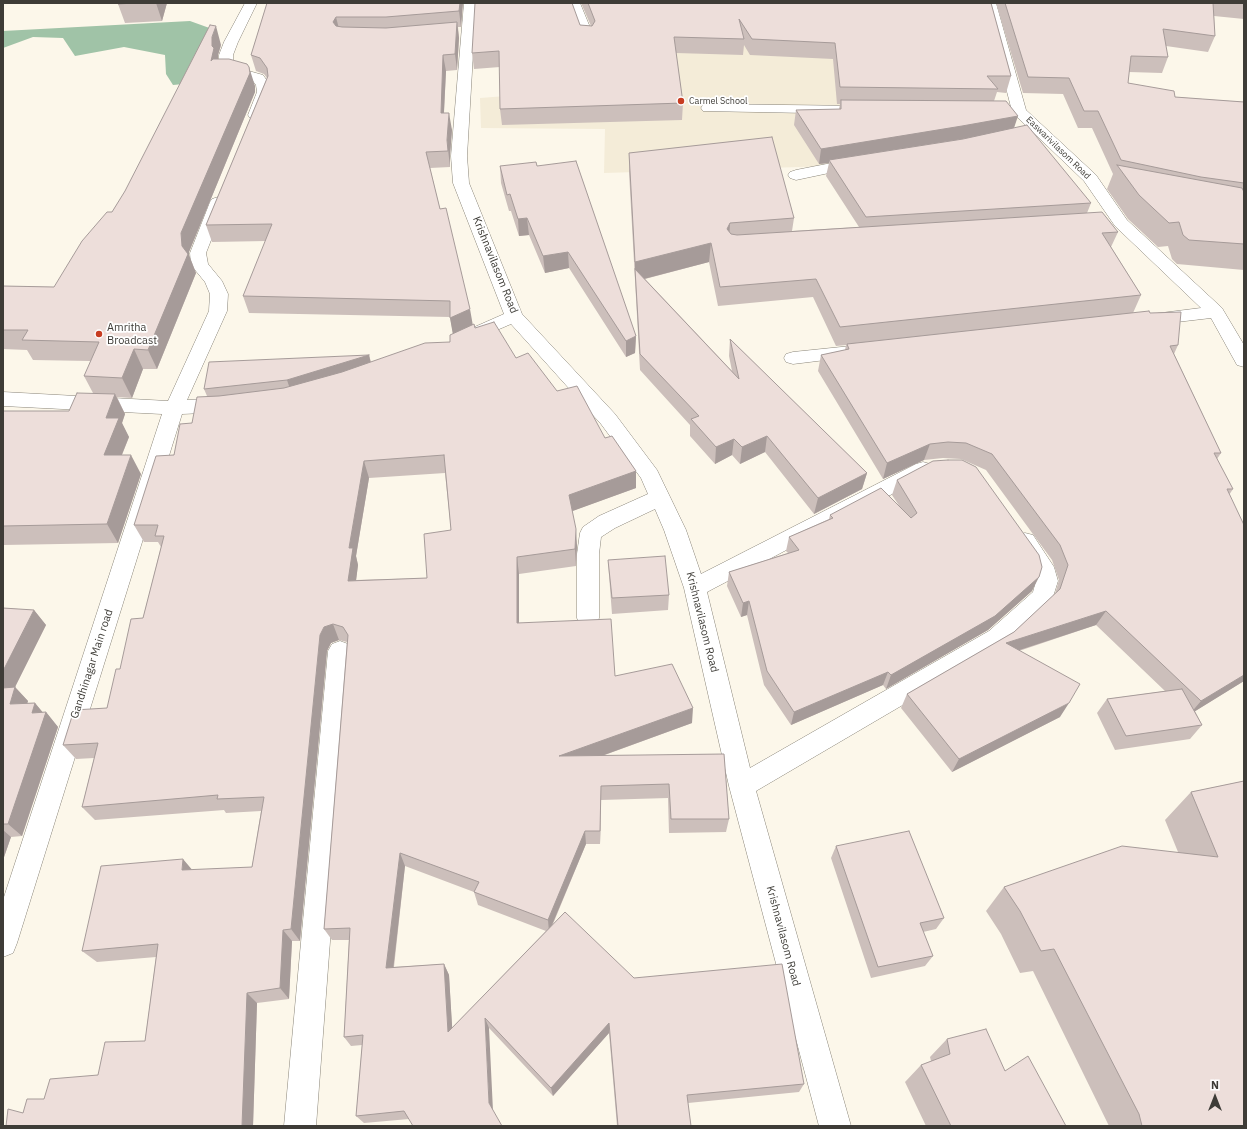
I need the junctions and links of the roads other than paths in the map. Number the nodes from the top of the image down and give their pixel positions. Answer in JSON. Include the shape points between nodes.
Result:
{"nodes":[{"id":1,"x":251,"y":3,"type":"edge"},
{"id":2,"x":470,"y":3,"type":"edge"},
{"id":3,"x":574,"y":3,"type":"edge"},
{"id":4,"x":990,"y":3,"type":"edge"},
{"id":5,"x":587,"y":37,"type":"edge"},
{"id":6,"x":708,"y":108,"type":"dead end"},
{"id":7,"x":872,"y":110,"type":"edge"},
{"id":8,"x":249,"y":128,"type":"edge"},
{"id":9,"x":874,"y":160,"type":"edge"},
{"id":10,"x":796,"y":175,"type":"dead end"},
{"id":11,"x":1090,"y":178,"type":"junction"},
{"id":12,"x":1114,"y":184,"type":"dead end"},
{"id":13,"x":223,"y":192,"type":"edge"},
{"id":14,"x":1216,"y":312,"type":"junction"},
{"id":15,"x":514,"y":316,"type":"junction"},
{"id":16,"x":1138,"y":321,"type":"edge"},
{"id":17,"x":450,"y":344,"type":"edge"},
{"id":18,"x":871,"y":350,"type":"edge"},
{"id":19,"x":793,"y":358,"type":"dead end"},
{"id":20,"x":1244,"y":361,"type":"edge"},
{"id":21,"x":11,"y":400,"type":"edge"},
{"id":22,"x":240,"y":403,"type":"edge"},
{"id":23,"x":174,"y":408,"type":"junction"},
{"id":24,"x":7,"y":420,"type":"edge"},
{"id":25,"x":943,"y":466,"type":"edge"},
{"id":26,"x":660,"y":497,"type":"junction"},
{"id":27,"x":1015,"y":526,"type":"edge"},
{"id":28,"x":695,"y":588,"type":"junction"},
{"id":29,"x":588,"y":618,"type":"edge"},
{"id":30,"x":340,"y":651,"type":"dead end"},
{"id":31,"x":742,"y":786,"type":"junction"},
{"id":32,"x":3,"y":942,"type":"edge"},
{"id":33,"x":300,"y":1126,"type":"edge"},
{"id":34,"x":834,"y":1126,"type":"edge"}],
"edges":[{"from":1,"to":8,"type":"street","via":[[226,55],[226,64],[233,71],[258,78],[263,84],[264,92]]},
{"from":2,"to":15,"type":"street","name":"Krishnavilasom Road","via":[[461,32],[466,74],[459,156],[462,182]]},
{"from":3,"to":5,"type":"street"},
{"from":4,"to":11,"type":"street","name":"Easwarivilasom Road","via":[[1012,111],[1033,133]]},
{"from":6,"to":7,"type":"street"},
{"from":9,"to":10,"type":"street"},
{"from":11,"to":12,"type":"street"},
{"from":11,"to":14,"type":"street","name":"Easwarivilasom Road","via":[[1113,224]]},
{"from":13,"to":23,"type":"street","name":"Gandhinagar Main road","via":[[198,253],[200,265],[213,281],[219,294],[218,311]]},
{"from":14,"to":16,"type":"street"},
{"from":14,"to":20,"type":"street","name":"Easwarivilasom Road"},
{"from":15,"to":17,"type":"street"},
{"from":15,"to":26,"type":"street","name":"Krishnavilasom Road","via":[[608,419],[650,475]]},
{"from":18,"to":19,"type":"street"},
{"from":21,"to":23,"type":"street"},
{"from":21,"to":24,"type":"street"},
{"from":22,"to":23,"type":"street"},
{"from":23,"to":32,"type":"street","name":"Gandhinagar Main road"},
{"from":25,"to":28,"type":"street","via":[[925,468]]},
{"from":26,"to":28,"type":"street","name":"Krishnavilasom Road","via":[[675,530]]},
{"from":26,"to":29,"type":"street","via":[[607,522],[591,533],[588,554]]},
{"from":27,"to":31,"type":"street","via":[[1043,567],[1047,581],[1043,597],[997,638]]},
{"from":28,"to":31,"type":"street","name":"Krishnavilasom Road"},
{"from":30,"to":33,"type":"street"},
{"from":31,"to":34,"type":"street","name":"Krishnavilasom Road"}]}
